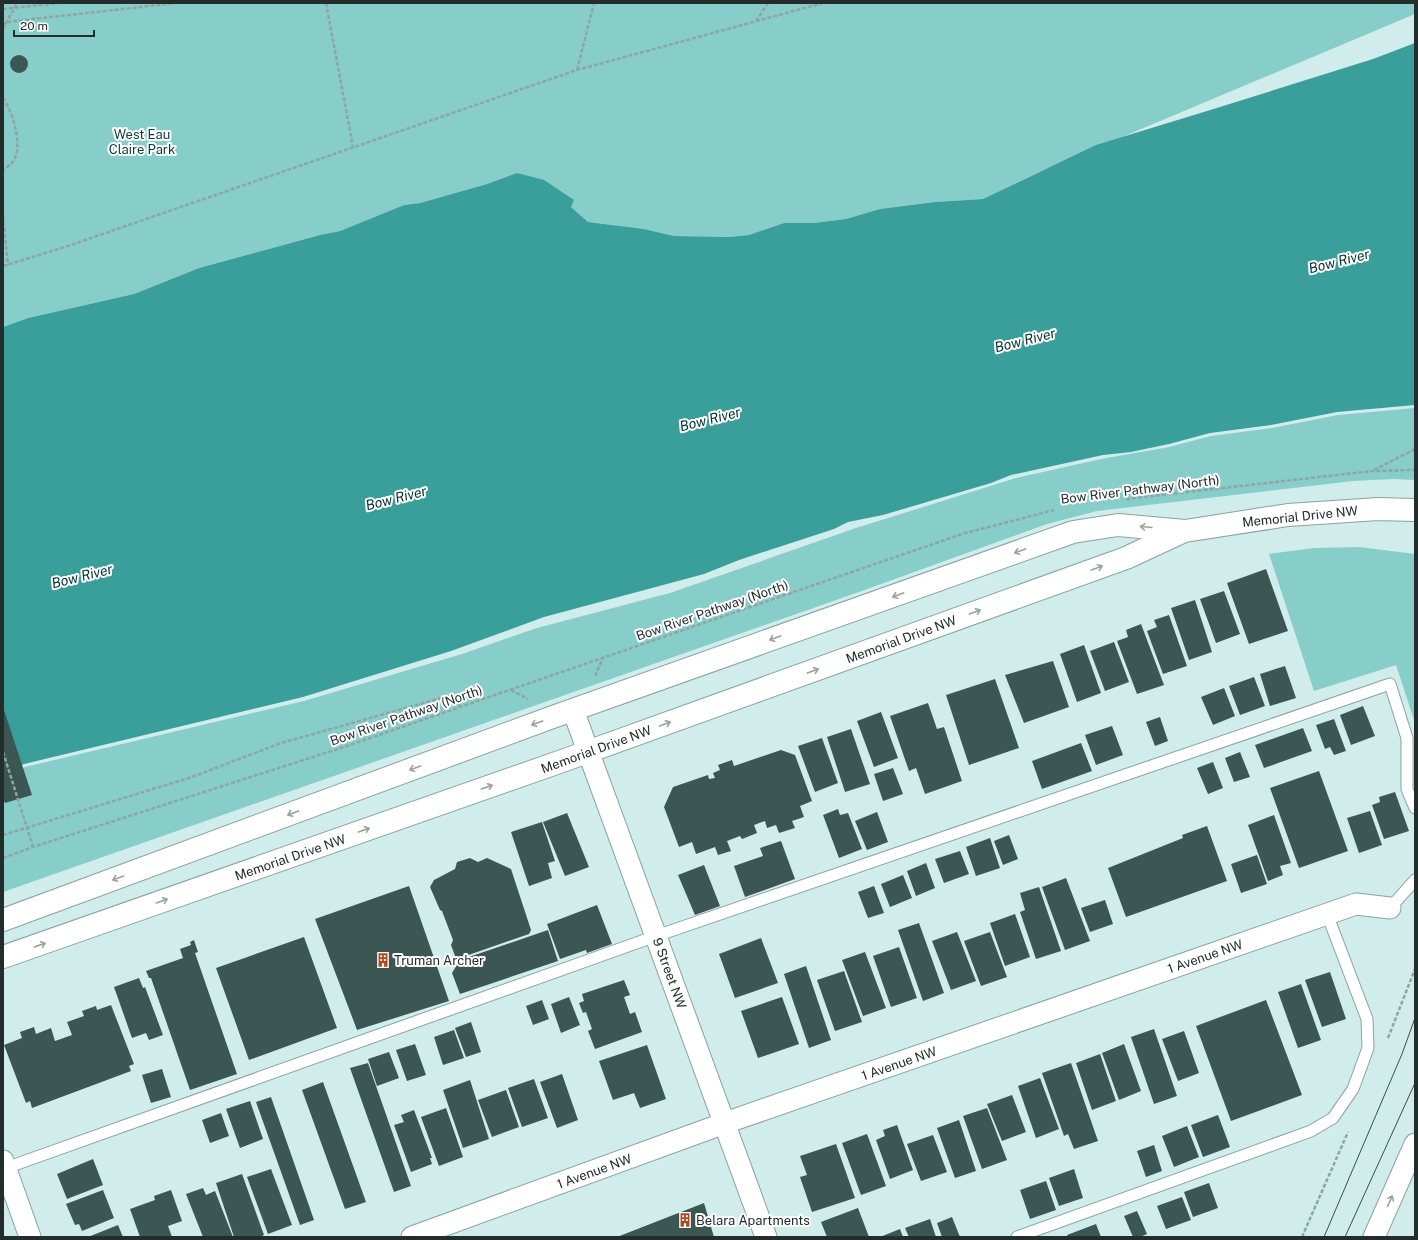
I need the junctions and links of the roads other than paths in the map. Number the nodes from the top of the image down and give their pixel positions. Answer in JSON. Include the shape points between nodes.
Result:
{"nodes":[{"id":1,"x":1415,"y":510,"type":"edge"},
{"id":2,"x":1185,"y":531,"type":"junction"},
{"id":3,"x":573,"y":710,"type":"junction"},
{"id":4,"x":588,"y":752,"type":"junction"},
{"id":5,"x":1415,"y":808,"type":"edge"},
{"id":6,"x":1415,"y":880,"type":"edge"},
{"id":7,"x":1390,"y":908,"type":"joint"},
{"id":8,"x":1327,"y":914,"type":"junction"},
{"id":9,"x":3,"y":920,"type":"edge"},
{"id":10,"x":656,"y":936,"type":"junction"},
{"id":11,"x":3,"y":958,"type":"edge"},
{"id":12,"x":725,"y":1123,"type":"junction"},
{"id":13,"x":1415,"y":1144,"type":"edge"},
{"id":14,"x":4,"y":1166,"type":"edge"},
{"id":15,"x":30,"y":1237,"type":"edge"},
{"id":16,"x":412,"y":1237,"type":"edge"},
{"id":17,"x":766,"y":1237,"type":"edge"},
{"id":18,"x":1017,"y":1237,"type":"edge"},
{"id":19,"x":1374,"y":1237,"type":"edge"}],
"edges":[{"from":1,"to":2,"type":"main road","name":"Memorial Drive NW","via":[[1378,509],[1288,515]]},
{"from":2,"to":3,"type":"main road","name":"Memorial Drive NW","one_way":true,"via":[[1118,525],[1073,532]]},
{"from":4,"to":2,"type":"main road","name":"Memorial Drive NW","one_way":true,"via":[[1126,558]]},
{"from":3,"to":4,"type":"street","name":"9 Street NW"},
{"from":3,"to":9,"type":"main road","name":"Memorial Drive NW","one_way":true},
{"from":4,"to":10,"type":"street","name":"9 Street NW"},
{"from":11,"to":4,"type":"main road","name":"Memorial Drive NW","one_way":true},
{"from":5,"to":10,"type":"lane","via":[[1407,789],[1407,738],[1390,684]]},
{"from":6,"to":7,"type":"lane"},
{"from":7,"to":8,"type":"street","name":"1 Avenue NW","via":[[1356,904]]},
{"from":8,"to":12,"type":"street","name":"1 Avenue NW"},
{"from":8,"to":18,"type":"lane","via":[[1367,1019],[1368,1048],[1353,1089],[1332,1118],[1311,1131]]},
{"from":10,"to":12,"type":"street","name":"9 Street NW"},
{"from":10,"to":14,"type":"lane"},
{"from":12,"to":16,"type":"street","name":"1 Avenue NW"},
{"from":12,"to":17,"type":"street","name":"9 Street NW"},
{"from":19,"to":13,"type":"street","one_way":true},
{"from":14,"to":15,"type":"street"}]}
